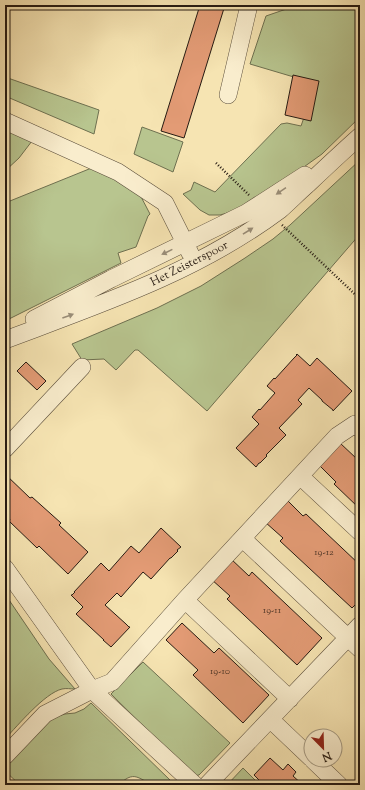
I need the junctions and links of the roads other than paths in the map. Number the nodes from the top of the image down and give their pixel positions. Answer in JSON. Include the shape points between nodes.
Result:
{"nodes":[{"id":1,"x":249,"y":5,"type":"edge"},
{"id":2,"x":228,"y":95,"type":"dead end"},
{"id":3,"x":5,"y":121,"type":"edge"},
{"id":4,"x":354,"y":141,"type":"edge"},
{"id":5,"x":266,"y":210,"type":"junction"},
{"id":6,"x":185,"y":243,"type":"junction"},
{"id":7,"x":194,"y":263,"type":"junction"},
{"id":8,"x":5,"y":334,"type":"edge"},
{"id":9,"x":5,"y":340,"type":"edge"},
{"id":10,"x":82,"y":367,"type":"dead end"},
{"id":11,"x":358,"y":421,"type":"edge"},
{"id":12,"x":5,"y":449,"type":"edge"},
{"id":13,"x":300,"y":476,"type":"junction"},
{"id":14,"x":360,"y":532,"type":"edge"},
{"id":15,"x":243,"y":539,"type":"junction"},
{"id":16,"x":5,"y":568,"type":"edge"},
{"id":17,"x":185,"y":600,"type":"junction"},
{"id":18,"x":360,"y":625,"type":"edge"},
{"id":19,"x":354,"y":643,"type":"edge"},
{"id":20,"x":92,"y":690,"type":"junction"},
{"id":21,"x":290,"y":699,"type":"junction"},
{"id":22,"x":270,"y":719,"type":"junction"},
{"id":23,"x":303,"y":750,"type":"edge"},
{"id":24,"x":5,"y":756,"type":"edge"},
{"id":25,"x":321,"y":768,"type":"edge"},
{"id":26,"x":195,"y":785,"type":"edge"},
{"id":27,"x":207,"y":785,"type":"edge"},
{"id":28,"x":339,"y":785,"type":"edge"}],
"edges":[{"from":1,"to":2,"type":"street"},
{"from":3,"to":6,"type":"street","via":[[118,172],[165,203]]},
{"from":4,"to":5,"type":"street","name":"Het Zeisterspoor","via":[[281,209]]},
{"from":5,"to":6,"type":"street","name":"Het Zeisterspoor","via":[[246,212]]},
{"from":7,"to":5,"type":"street","name":"Het Zeisterspoor","one_way":true,"via":[[250,230]]},
{"from":6,"to":7,"type":"street"},
{"from":6,"to":8,"type":"street","name":"Het Zeisterspoor","one_way":true},
{"from":9,"to":7,"type":"street","name":"Het Zeisterspoor","one_way":true,"via":[[118,298]]},
{"from":10,"to":12,"type":"street"},
{"from":11,"to":13,"type":"street","via":[[337,436]]},
{"from":13,"to":14,"type":"street"},
{"from":13,"to":15,"type":"street"},
{"from":15,"to":17,"type":"street"},
{"from":15,"to":19,"type":"street"},
{"from":16,"to":20,"type":"street"},
{"from":17,"to":20,"type":"street","via":[[112,682]]},
{"from":17,"to":21,"type":"street"},
{"from":18,"to":19,"type":"street"},
{"from":19,"to":21,"type":"street"},
{"from":20,"to":24,"type":"street","via":[[45,714]]},
{"from":20,"to":26,"type":"street"},
{"from":21,"to":22,"type":"street"},
{"from":22,"to":23,"type":"street"},
{"from":22,"to":27,"type":"street"},
{"from":25,"to":28,"type":"street"}]}
